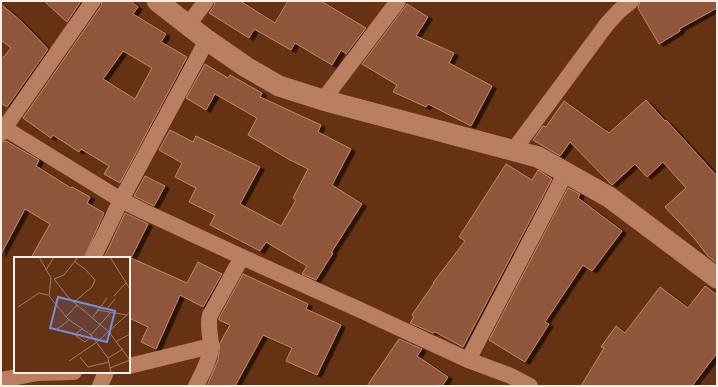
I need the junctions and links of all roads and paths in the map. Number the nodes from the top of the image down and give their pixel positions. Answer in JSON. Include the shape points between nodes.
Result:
{"nodes":[{"id":1,"x":93,"y":1,"type":"edge"},
{"id":2,"x":157,"y":1,"type":"edge"},
{"id":3,"x":206,"y":1,"type":"edge"},
{"id":4,"x":398,"y":1,"type":"edge"},
{"id":5,"x":631,"y":1,"type":"edge"},
{"id":6,"x":188,"y":25,"type":"junction"},
{"id":7,"x":207,"y":40,"type":"junction"},
{"id":8,"x":323,"y":100,"type":"junction"},
{"id":9,"x":2,"y":129,"type":"edge"},
{"id":10,"x":513,"y":151,"type":"junction"},
{"id":11,"x":566,"y":172,"type":"junction"},
{"id":12,"x":121,"y":200,"type":"junction"},
{"id":13,"x":93,"y":257,"type":"edge"},
{"id":14,"x":242,"y":257,"type":"junction"},
{"id":15,"x":717,"y":278,"type":"edge"},
{"id":16,"x":211,"y":346,"type":"junction"},
{"id":17,"x":468,"y":360,"type":"junction"},
{"id":18,"x":130,"y":366,"type":"edge"},
{"id":19,"x":33,"y":373,"type":"edge"},
{"id":20,"x":106,"y":373,"type":"edge"},
{"id":21,"x":1,"y":380,"type":"edge"},
{"id":22,"x":508,"y":381,"type":"edge"},
{"id":23,"x":100,"y":386,"type":"edge"},
{"id":24,"x":196,"y":386,"type":"edge"},
{"id":25,"x":530,"y":386,"type":"edge"}],
"edges":[{"from":1,"to":9,"type":"street"},
{"from":2,"to":6,"type":"street"},
{"from":3,"to":6,"type":"street"},
{"from":4,"to":8,"type":"street"},
{"from":5,"to":10,"type":"street","via":[[607,24]]},
{"from":6,"to":7,"type":"street"},
{"from":7,"to":8,"type":"street","via":[[279,86]]},
{"from":7,"to":12,"type":"street"},
{"from":8,"to":10,"type":"street"},
{"from":9,"to":12,"type":"street"},
{"from":10,"to":11,"type":"street","via":[[538,158]]},
{"from":11,"to":15,"type":"street","via":[[609,197]]},
{"from":11,"to":17,"type":"street"},
{"from":12,"to":13,"type":"street"},
{"from":12,"to":14,"type":"street"},
{"from":14,"to":16,"type":"street","via":[[210,315],[208,326]]},
{"from":14,"to":17,"type":"street"},
{"from":16,"to":18,"type":"street"},
{"from":16,"to":24,"type":"street","via":[[208,360]]},
{"from":17,"to":22,"type":"street"},
{"from":19,"to":21,"type":"street"},
{"from":20,"to":23,"type":"street"},
{"from":22,"to":25,"type":"street"}]}
